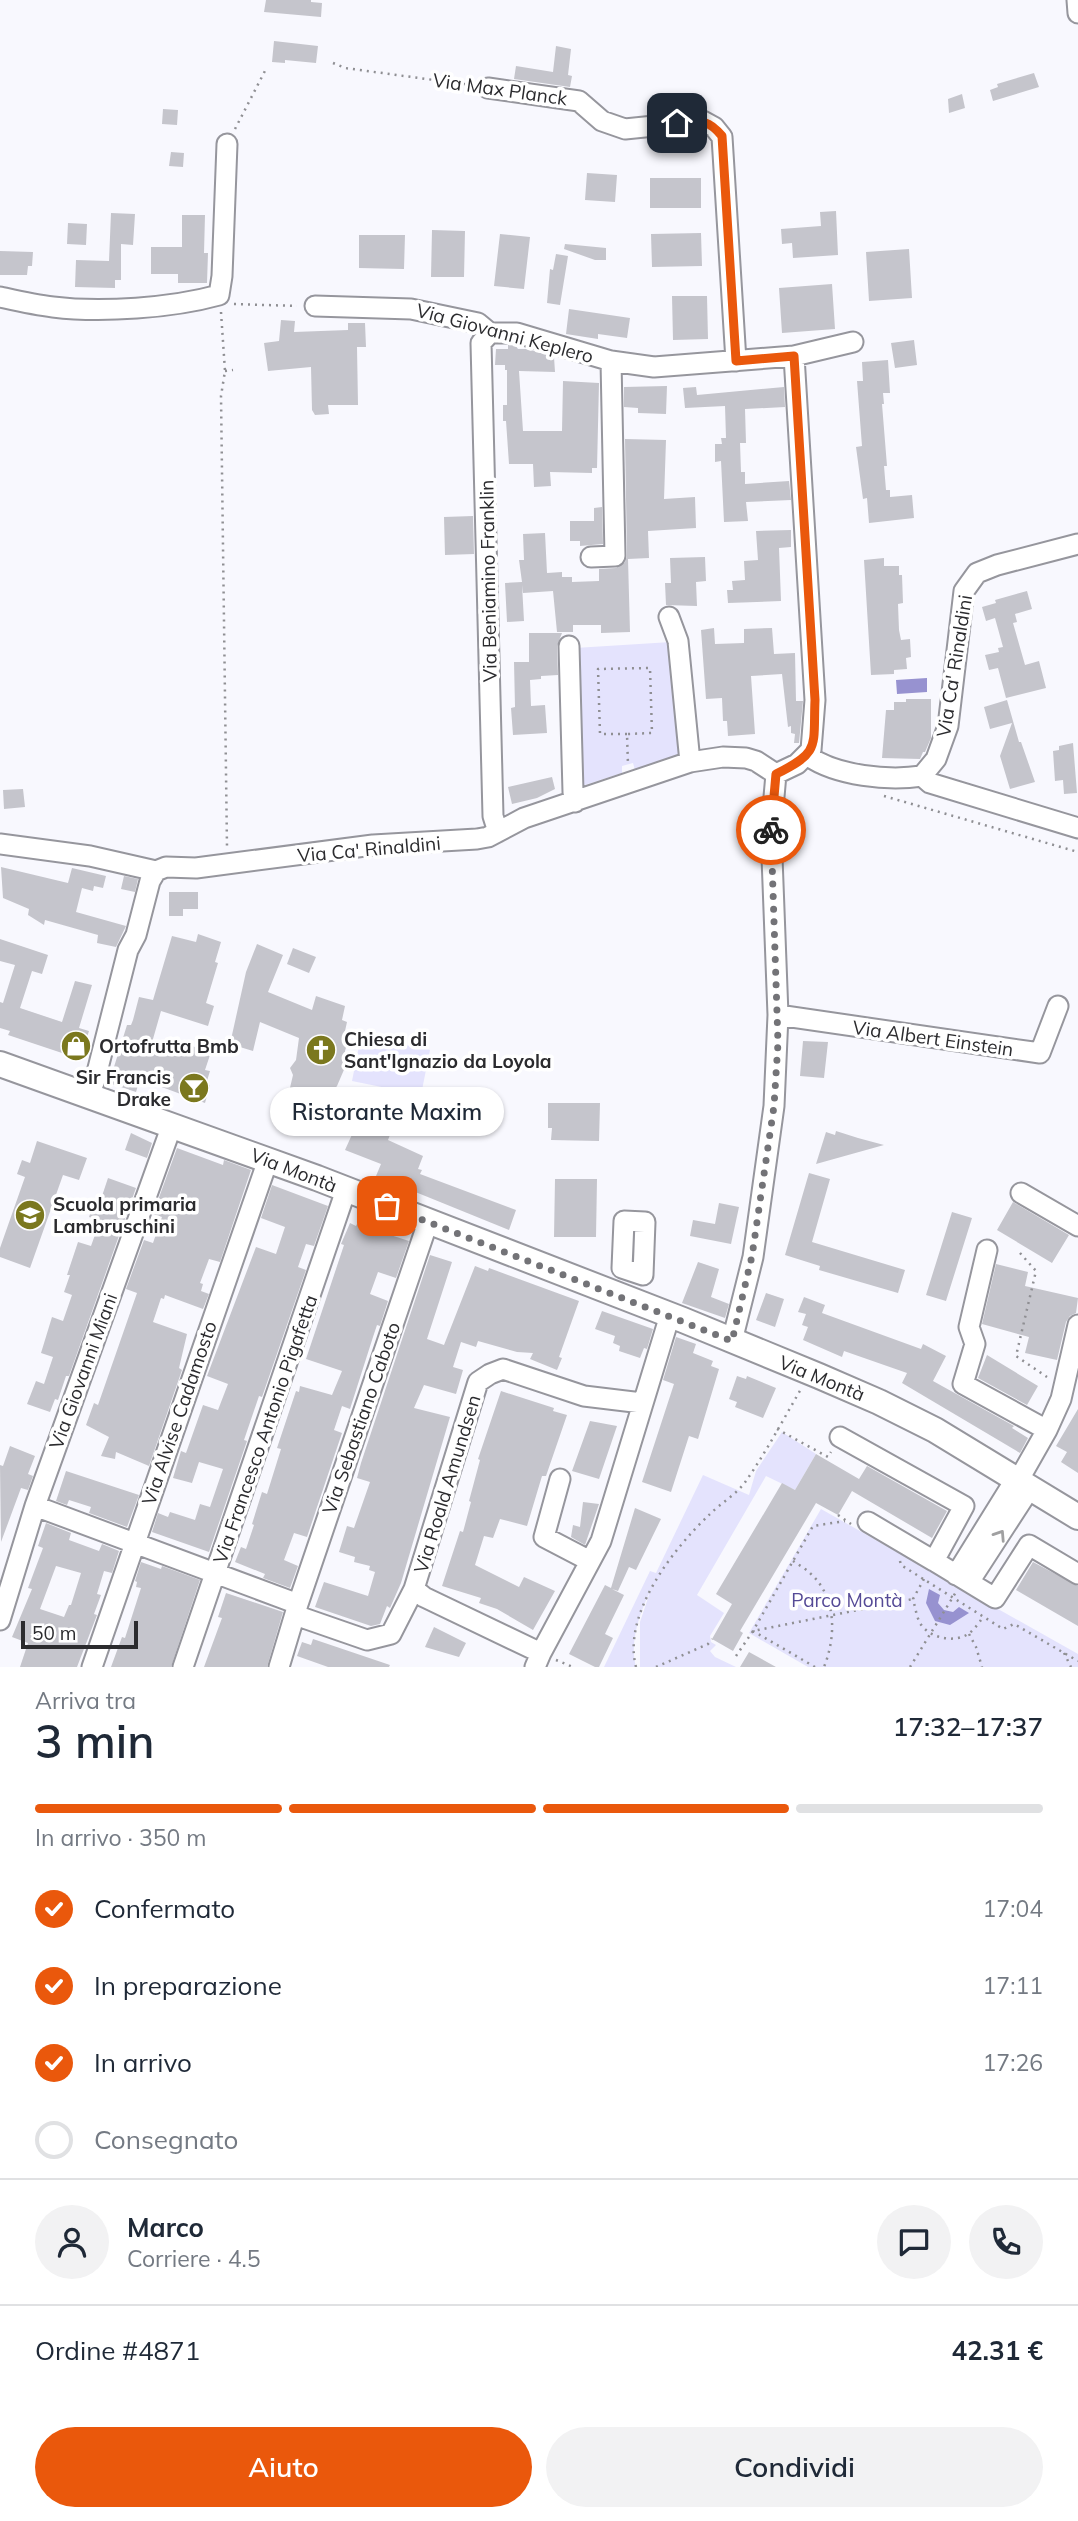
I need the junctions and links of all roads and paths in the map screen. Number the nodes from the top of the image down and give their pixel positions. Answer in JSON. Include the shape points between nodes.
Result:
{"nodes":[{"id":1,"x":1077,"y":0,"type":"edge"},
{"id":2,"x":1078,"y":13,"type":"edge"},
{"id":3,"x":332,"y":63,"type":"dead end"},
{"id":4,"x":267,"y":67,"type":"dead end"},
{"id":5,"x":488,"y":88,"type":"joint"},
{"id":6,"x":227,"y":144,"type":"joint"},
{"id":7,"x":0,"y":297,"type":"edge"},
{"id":8,"x":236,"y":305,"type":"dead end"},
{"id":9,"x":315,"y":306,"type":"joint"},
{"id":10,"x":220,"y":312,"type":"dead end"},
{"id":11,"x":490,"y":333,"type":"junction"},
{"id":12,"x":853,"y":342,"type":"dead end"},
{"id":13,"x":794,"y":356,"type":"junction"},
{"id":14,"x":736,"y":361,"type":"junction"},
{"id":15,"x":611,"y":362,"type":"junction"},
{"id":16,"x":233,"y":370,"type":"dead end"},
{"id":17,"x":225,"y":371,"type":"junction"},
{"id":18,"x":1078,"y":544,"type":"edge"},
{"id":19,"x":591,"y":557,"type":"dead end"},
{"id":20,"x":669,"y":617,"type":"dead end"},
{"id":21,"x":569,"y":646,"type":"dead end"},
{"id":22,"x":627,"y":734,"type":"junction"},
{"id":23,"x":807,"y":756,"type":"junction"},
{"id":24,"x":690,"y":762,"type":"junction"},
{"id":25,"x":628,"y":764,"type":"dead end"},
{"id":26,"x":776,"y":774,"type":"junction"},
{"id":27,"x":922,"y":776,"type":"junction"},
{"id":28,"x":880,"y":795,"type":"dead end"},
{"id":29,"x":575,"y":802,"type":"junction"},
{"id":30,"x":1078,"y":828,"type":"edge"},
{"id":31,"x":498,"y":832,"type":"junction"},
{"id":32,"x":0,"y":844,"type":"edge"},
{"id":33,"x":1078,"y":852,"type":"edge"},
{"id":34,"x":227,"y":865,"type":"junction"},
{"id":35,"x":156,"y":871,"type":"junction"},
{"id":36,"x":1058,"y":1006,"type":"dead end"},
{"id":37,"x":778,"y":1015,"type":"junction"},
{"id":38,"x":0,"y":1064,"type":"edge"},
{"id":39,"x":89,"y":1095,"type":"junction"},
{"id":40,"x":172,"y":1125,"type":"junction"},
{"id":41,"x":268,"y":1160,"type":"junction"},
{"id":42,"x":346,"y":1190,"type":"junction"},
{"id":43,"x":1021,"y":1193,"type":"dead end"},
{"id":44,"x":428,"y":1222,"type":"junction"},
{"id":45,"x":1078,"y":1226,"type":"edge"},
{"id":46,"x":987,"y":1250,"type":"dead end"},
{"id":47,"x":1020,"y":1253,"type":"dead end"},
{"id":48,"x":633,"y":1272,"type":"dead end"},
{"id":49,"x":629,"y":1300,"type":"junction"},
{"id":50,"x":670,"y":1315,"type":"junction"},
{"id":51,"x":1078,"y":1325,"type":"edge"},
{"id":52,"x":732,"y":1341,"type":"junction"},
{"id":53,"x":1051,"y":1379,"type":"dead end"},
{"id":54,"x":804,"y":1387,"type":"dead end"},
{"id":55,"x":642,"y":1403,"type":"junction"},
{"id":56,"x":777,"y":1429,"type":"junction"},
{"id":57,"x":1047,"y":1430,"type":"junction"},
{"id":58,"x":840,"y":1437,"type":"dead end"},
{"id":59,"x":815,"y":1450,"type":"dead end"},
{"id":60,"x":560,"y":1479,"type":"dead end"},
{"id":61,"x":1021,"y":1483,"type":"junction"},
{"id":62,"x":35,"y":1506,"type":"junction"},
{"id":63,"x":1078,"y":1517,"type":"edge"},
{"id":64,"x":846,"y":1521,"type":"dead end"},
{"id":65,"x":868,"y":1522,"type":"dead end"},
{"id":66,"x":134,"y":1543,"type":"junction"},
{"id":67,"x":590,"y":1561,"type":"junction"},
{"id":68,"x":793,"y":1561,"type":"junction"},
{"id":69,"x":934,"y":1561,"type":"junction"},
{"id":70,"x":215,"y":1573,"type":"junction"},
{"id":71,"x":1078,"y":1574,"type":"edge"},
{"id":72,"x":924,"y":1579,"type":"dead end"},
{"id":73,"x":960,"y":1584,"type":"junction"},
{"id":74,"x":414,"y":1589,"type":"junction"},
{"id":75,"x":913,"y":1599,"type":"junction"},
{"id":76,"x":296,"y":1609,"type":"junction"},
{"id":77,"x":832,"y":1616,"type":"junction"},
{"id":78,"x":983,"y":1616,"type":"dead end"},
{"id":79,"x":0,"y":1620,"type":"edge"},
{"id":80,"x":753,"y":1631,"type":"junction"},
{"id":81,"x":930,"y":1633,"type":"junction"},
{"id":82,"x":969,"y":1633,"type":"junction"},
{"id":83,"x":712,"y":1639,"type":"dead end"},
{"id":84,"x":1064,"y":1653,"type":"dead end"},
{"id":85,"x":736,"y":1656,"type":"dead end"},
{"id":86,"x":538,"y":1660,"type":"edge"},
{"id":87,"x":92,"y":1667,"type":"edge"},
{"id":88,"x":183,"y":1667,"type":"edge"},
{"id":89,"x":279,"y":1667,"type":"edge"},
{"id":90,"x":636,"y":1667,"type":"edge"},
{"id":91,"x":656,"y":1667,"type":"edge"},
{"id":92,"x":815,"y":1667,"type":"edge"},
{"id":93,"x":824,"y":1667,"type":"edge"},
{"id":94,"x":910,"y":1667,"type":"edge"},
{"id":95,"x":982,"y":1667,"type":"edge"},
{"id":96,"x":1071,"y":1667,"type":"edge"}],
"edges":[{"from":1,"to":2,"type":"street"},
{"from":3,"to":5,"type":"path","name":"Via Max Planck"},
{"from":4,"to":6,"type":"path"},
{"from":5,"to":14,"type":"street","name":"Via Max Planck","via":[[579,101],[602,121],[625,129],[703,121],[714,127],[722,136]]},
{"from":6,"to":7,"type":"street","via":[[219,295],[91,309]]},
{"from":8,"to":9,"type":"path"},
{"from":9,"to":11,"type":"street","name":"Via Giovanni Keplero","via":[[411,309],[478,323]]},
{"from":10,"to":17,"type":"path"},
{"from":11,"to":15,"type":"street","name":"Via Giovanni Keplero","via":[[517,333]]},
{"from":11,"to":31,"type":"street","name":"Via Beniamino Franklin","via":[[481,343],[493,816]]},
{"from":12,"to":13,"type":"street"},
{"from":13,"to":14,"type":"street","name":"Via Giovanni Keplero"},
{"from":13,"to":23,"type":"street","via":[[815,700],[813,743]]},
{"from":14,"to":15,"type":"street","name":"Via Giovanni Keplero","via":[[654,367]]},
{"from":15,"to":19,"type":"street","name":"Via Giovanni Keplero","via":[[615,556]]},
{"from":16,"to":17,"type":"path"},
{"from":17,"to":34,"type":"path"},
{"from":18,"to":27,"type":"street","name":"Via Ca' Rinaldini","via":[[977,573],[964,591],[948,726],[936,759]]},
{"from":20,"to":24,"type":"street","via":[[678,641]]},
{"from":21,"to":29,"type":"street"},
{"from":22,"to":22,"type":"path","via":[[652,733],[650,667],[598,669],[600,734]]},
{"from":22,"to":25,"type":"path"},
{"from":23,"to":26,"type":"street"},
{"from":23,"to":27,"type":"street","via":[[869,776]]},
{"from":24,"to":26,"type":"street","name":"Via Ca' Rinaldini","via":[[746,758]]},
{"from":24,"to":29,"type":"street","name":"Via Ca' Rinaldini"},
{"from":26,"to":37,"type":"street","via":[[771,831]]},
{"from":27,"to":30,"type":"street","via":[[930,783]]},
{"from":28,"to":33,"type":"path"},
{"from":29,"to":31,"type":"street","name":"Via Ca' Rinaldini","via":[[524,818]]},
{"from":31,"to":34,"type":"street","name":"Via Ca' Rinaldini","via":[[477,839],[373,845]]},
{"from":32,"to":35,"type":"street","name":"Via Ca' Rinaldini","via":[[90,856]]},
{"from":34,"to":35,"type":"street","name":"Via Ca' Rinaldini"},
{"from":35,"to":39,"type":"street","via":[[128,950]]},
{"from":36,"to":37,"type":"street","name":"Via Albert Einstein","via":[[1040,1053]]},
{"from":37,"to":52,"type":"street","via":[[766,1169]]},
{"from":38,"to":39,"type":"main road","name":"Via Montà"},
{"from":39,"to":40,"type":"main road","name":"Via Montà"},
{"from":40,"to":41,"type":"main road","name":"Via Montà"},
{"from":40,"to":62,"type":"street","name":"Via Giovanni Miani"},
{"from":41,"to":42,"type":"main road","name":"Via Montà"},
{"from":41,"to":66,"type":"street","name":"Via Alvise Cadamosto"},
{"from":42,"to":44,"type":"main road","name":"Via Montà"},
{"from":42,"to":70,"type":"street","name":"Via Francesco Antonio Pigafetta"},
{"from":43,"to":45,"type":"street"},
{"from":44,"to":49,"type":"main road","name":"Via Montà"},
{"from":44,"to":76,"type":"street","name":"Via Sebastiano Caboto"},
{"from":46,"to":57,"type":"street","via":[[969,1327],[975,1344],[963,1384]]},
{"from":47,"to":53,"type":"path","via":[[1036,1271],[1016,1356]]},
{"from":48,"to":49,"type":"street"},
{"from":49,"to":50,"type":"main road","name":"Via Montà"},
{"from":50,"to":52,"type":"main road","name":"Via Montà"},
{"from":50,"to":55,"type":"street"},
{"from":51,"to":57,"type":"street","via":[[1061,1399]]},
{"from":52,"to":61,"type":"main road","name":"Via Montà","via":[[879,1402]]},
{"from":54,"to":56,"type":"path"},
{"from":55,"to":67,"type":"street","via":[[601,1541]]},
{"from":55,"to":74,"type":"street","name":"Via Roald Amundsen","via":[[584,1395],[503,1369],[478,1382]]},
{"from":56,"to":59,"type":"path"},
{"from":56,"to":90,"type":"path","via":[[744,1484],[693,1530],[659,1574],[638,1622]]},
{"from":57,"to":61,"type":"street"},
{"from":58,"to":69,"type":"street","via":[[964,1506]]},
{"from":60,"to":67,"type":"street","via":[[544,1537]]},
{"from":61,"to":63,"type":"main road","name":"Via Montà"},
{"from":61,"to":73,"type":"street"},
{"from":62,"to":66,"type":"street"},
{"from":62,"to":79,"type":"street","name":"Via Giovanni Miani"},
{"from":64,"to":68,"type":"path","via":[[813,1526]]},
{"from":65,"to":69,"type":"street"},
{"from":66,"to":70,"type":"street"},
{"from":66,"to":87,"type":"street","name":"Via Alvise Cadamosto"},
{"from":67,"to":86,"type":"street"},
{"from":68,"to":77,"type":"path","via":[[812,1575]]},
{"from":68,"to":80,"type":"path"},
{"from":69,"to":73,"type":"street"},
{"from":70,"to":76,"type":"street"},
{"from":70,"to":88,"type":"street","name":"Via Francesco Antonio Pigafetta"},
{"from":71,"to":73,"type":"street","via":[[1029,1545],[995,1598]]},
{"from":72,"to":75,"type":"path"},
{"from":73,"to":81,"type":"path"},
{"from":74,"to":76,"type":"street","name":"Via Roald Amundsen","via":[[391,1634],[367,1640]]},
{"from":74,"to":86,"type":"street","name":"Via Roald Amundsen"},
{"from":75,"to":77,"type":"path"},
{"from":75,"to":81,"type":"path","via":[[919,1623]]},
{"from":76,"to":89,"type":"street","name":"Via Sebastiano Caboto"},
{"from":77,"to":80,"type":"path"},
{"from":77,"to":93,"type":"path","via":[[834,1632]]},
{"from":78,"to":82,"type":"path"},
{"from":80,"to":85,"type":"path"},
{"from":80,"to":92,"type":"path"},
{"from":81,"to":82,"type":"path","via":[[953,1638]]},
{"from":81,"to":94,"type":"path"},
{"from":82,"to":95,"type":"path"},
{"from":83,"to":91,"type":"path"},
{"from":84,"to":96,"type":"path"}]}
